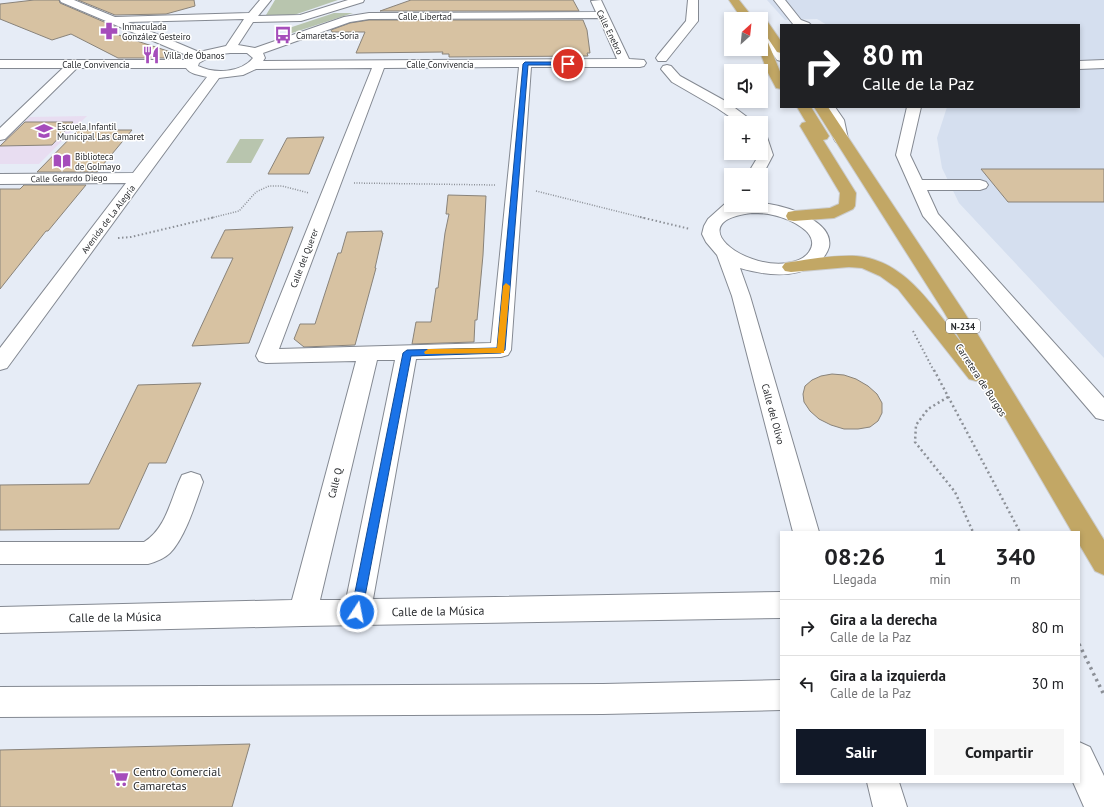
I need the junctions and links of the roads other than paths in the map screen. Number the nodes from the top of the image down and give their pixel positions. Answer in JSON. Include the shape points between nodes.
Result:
{"nodes":[{"id":1,"x":65,"y":0,"type":"edge"},
{"id":2,"x":266,"y":0,"type":"edge"},
{"id":3,"x":359,"y":0,"type":"edge"},
{"id":4,"x":595,"y":0,"type":"edge"},
{"id":5,"x":779,"y":0,"type":"edge"},
{"id":6,"x":691,"y":1,"type":"edge"},
{"id":7,"x":739,"y":2,"type":"edge"},
{"id":8,"x":348,"y":4,"type":"junction"},
{"id":9,"x":744,"y":12,"type":"edge"},
{"id":10,"x":747,"y":12,"type":"edge"},
{"id":11,"x":748,"y":12,"type":"edge"},
{"id":12,"x":601,"y":15,"type":"junction"},
{"id":13,"x":366,"y":16,"type":"junction"},
{"id":14,"x":251,"y":18,"type":"junction"},
{"id":15,"x":111,"y":19,"type":"junction"},
{"id":16,"x":802,"y":24,"type":"edge"},
{"id":17,"x":768,"y":32,"type":"edge"},
{"id":18,"x":768,"y":35,"type":"edge"},
{"id":19,"x":780,"y":37,"type":"edge"},
{"id":20,"x":768,"y":38,"type":"edge"},
{"id":21,"x":768,"y":42,"type":"edge"},
{"id":22,"x":780,"y":48,"type":"edge"},
{"id":23,"x":230,"y":49,"type":"junction"},
{"id":24,"x":255,"y":52,"type":"junction"},
{"id":25,"x":768,"y":52,"type":"edge"},
{"id":26,"x":780,"y":56,"type":"edge"},
{"id":27,"x":195,"y":60,"type":"junction"},
{"id":28,"x":625,"y":63,"type":"junction"},
{"id":29,"x":0,"y":64,"type":"edge"},
{"id":30,"x":74,"y":64,"type":"junction"},
{"id":31,"x":525,"y":64,"type":"junction"},
{"id":32,"x":1104,"y":64,"type":"edge"},
{"id":33,"x":254,"y":65,"type":"junction"},
{"id":34,"x":379,"y":65,"type":"junction"},
{"id":35,"x":1080,"y":65,"type":"edge"},
{"id":36,"x":654,"y":66,"type":"junction"},
{"id":37,"x":780,"y":67,"type":"edge"},
{"id":38,"x":215,"y":75,"type":"junction"},
{"id":39,"x":780,"y":83,"type":"edge"},
{"id":40,"x":796,"y":108,"type":"edge"},
{"id":41,"x":806,"y":108,"type":"edge"},
{"id":42,"x":829,"y":108,"type":"edge"},
{"id":43,"x":916,"y":110,"type":"edge"},
{"id":44,"x":816,"y":113,"type":"edge"},
{"id":45,"x":738,"y":116,"type":"edge"},
{"id":46,"x":0,"y":136,"type":"edge"},
{"id":47,"x":842,"y":139,"type":"junction"},
{"id":48,"x":138,"y":178,"type":"junction"},
{"id":49,"x":0,"y":179,"type":"edge"},
{"id":50,"x":917,"y":185,"type":"junction"},
{"id":51,"x":980,"y":185,"type":"dead end"},
{"id":52,"x":768,"y":208,"type":"edge"},
{"id":53,"x":726,"y":212,"type":"edge"},
{"id":54,"x":794,"y":216,"type":"junction"},
{"id":55,"x":725,"y":253,"type":"junction"},
{"id":56,"x":791,"y":267,"type":"junction"},
{"id":57,"x":764,"y":268,"type":"junction"},
{"id":58,"x":741,"y":296,"type":"junction"},
{"id":59,"x":407,"y":353,"type":"junction"},
{"id":60,"x":368,"y":354,"type":"junction"},
{"id":61,"x":0,"y":363,"type":"edge"},
{"id":62,"x":976,"y":374,"type":"junction"},
{"id":63,"x":1104,"y":412,"type":"edge"},
{"id":64,"x":191,"y":482,"type":"dead end"},
{"id":65,"x":806,"y":531,"type":"edge"},
{"id":66,"x":0,"y":553,"type":"edge"},
{"id":67,"x":1100,"y":557,"type":"edge"},
{"id":68,"x":780,"y":605,"type":"edge"},
{"id":69,"x":357,"y":612,"type":"junction"},
{"id":70,"x":303,"y":613,"type":"junction"},
{"id":71,"x":0,"y":620,"type":"edge"},
{"id":72,"x":780,"y":695,"type":"edge"},
{"id":73,"x":0,"y":702,"type":"edge"},
{"id":74,"x":1080,"y":760,"type":"edge"},
{"id":75,"x":883,"y":783,"type":"edge"},
{"id":76,"x":890,"y":807,"type":"edge"},
{"id":77,"x":1101,"y":807,"type":"edge"}],
"edges":[{"from":1,"to":15,"type":"street"},
{"from":2,"to":14,"type":"street"},
{"from":3,"to":8,"type":"street"},
{"from":4,"to":12,"type":"street","name":"Calle Enebro"},
{"from":5,"to":16,"type":"street","via":[[797,22]]},
{"from":6,"to":36,"type":"street","via":[[692,21]]},
{"from":7,"to":9,"type":"highway"},
{"from":7,"to":10,"type":"street"},
{"from":7,"to":11,"type":"highway"},
{"from":8,"to":13,"type":"street"},
{"from":8,"to":14,"type":"street","via":[[301,18]]},
{"from":12,"to":13,"type":"street","name":"Calle Libertad","via":[[490,11]]},
{"from":12,"to":28,"type":"street","name":"Calle Enebro"},
{"from":13,"to":24,"type":"street","name":"Calle Libertad","via":[[348,19]]},
{"from":14,"to":15,"type":"street"},
{"from":14,"to":23,"type":"street"},
{"from":15,"to":27,"type":"street"},
{"from":17,"to":19,"type":"street"},
{"from":18,"to":22,"type":"highway"},
{"from":20,"to":26,"type":"street"},
{"from":21,"to":37,"type":"highway"},
{"from":23,"to":24,"type":"street","name":"Calle Convivencia"},
{"from":23,"to":27,"type":"street","name":"Calle Convivencia","via":[[219,50]]},
{"from":24,"to":33,"type":"street","via":[[259,58]]},
{"from":25,"to":39,"type":"highway","via":[[773,71]]},
{"from":27,"to":30,"type":"street","name":"Calle Convivencia"},
{"from":27,"to":38,"type":"street","via":[[192,68],[197,72]]},
{"from":28,"to":31,"type":"street","name":"Calle Convivencia"},
{"from":28,"to":36,"type":"street","name":"Calle Convivencia"},
{"from":29,"to":30,"type":"street","name":"Calle Convivencia"},
{"from":30,"to":46,"type":"street"},
{"from":31,"to":34,"type":"street","name":"Calle Convivencia"},
{"from":31,"to":59,"type":"street","via":[[501,350]]},
{"from":32,"to":35,"type":"street"},
{"from":33,"to":34,"type":"street","name":"Calle Convivencia"},
{"from":33,"to":38,"type":"street","via":[[237,72]]},
{"from":34,"to":60,"type":"street","name":"Calle del Querer","via":[[266,356]]},
{"from":36,"to":45,"type":"street"},
{"from":38,"to":48,"type":"street","name":"Avenida de La Alegría"},
{"from":40,"to":54,"type":"highway","via":[[848,193],[847,206],[834,213]]},
{"from":41,"to":44,"type":"highway","name":"Carretera de Burgos","number":"N-234"},
{"from":42,"to":47,"type":"street","via":[[837,120]]},
{"from":43,"to":50,"type":"street","via":[[903,155]]},
{"from":44,"to":47,"type":"highway","name":"Carretera de Burgos","number":"N-234"},
{"from":44,"to":62,"type":"highway","name":"Carretera de Burgos","number":"N-234"},
{"from":47,"to":67,"type":"highway","name":"Carretera de Burgos","number":"N-234","via":[[954,312]]},
{"from":48,"to":49,"type":"street","name":"Calle Gerardo Diego"},
{"from":48,"to":61,"type":"street","name":"Avenida de La Alegría"},
{"from":50,"to":51,"type":"street"},
{"from":50,"to":63,"type":"street","via":[[931,216]]},
{"from":52,"to":54,"type":"street"},
{"from":53,"to":55,"type":"street","via":[[715,222],[711,230],[713,240]]},
{"from":54,"to":56,"type":"street","via":[[812,228],[819,237],[821,247],[816,256],[806,263]]},
{"from":55,"to":57,"type":"street","via":[[750,265]]},
{"from":55,"to":58,"type":"street","name":"Calle del Olivo"},
{"from":56,"to":57,"type":"street"},
{"from":56,"to":62,"type":"highway","via":[[864,262],[892,274],[905,285]]},
{"from":57,"to":58,"type":"street","via":[[748,281]]},
{"from":58,"to":65,"type":"street","name":"Calle del Olivo"},
{"from":59,"to":60,"type":"street"},
{"from":59,"to":69,"type":"street"},
{"from":60,"to":70,"type":"street","name":"Calle Q"},
{"from":62,"to":67,"type":"highway","name":"Carretera de Burgos","number":"N-234"},
{"from":64,"to":66,"type":"street","via":[[176,524],[161,545],[148,553]]},
{"from":68,"to":69,"type":"street","name":"Calle de la Música"},
{"from":69,"to":70,"type":"street","name":"Calle de la Música"},
{"from":70,"to":71,"type":"street","name":"Calle de la Música"},
{"from":72,"to":73,"type":"street","via":[[603,700]]},
{"from":74,"to":77,"type":"street"},
{"from":75,"to":76,"type":"street"}]}
